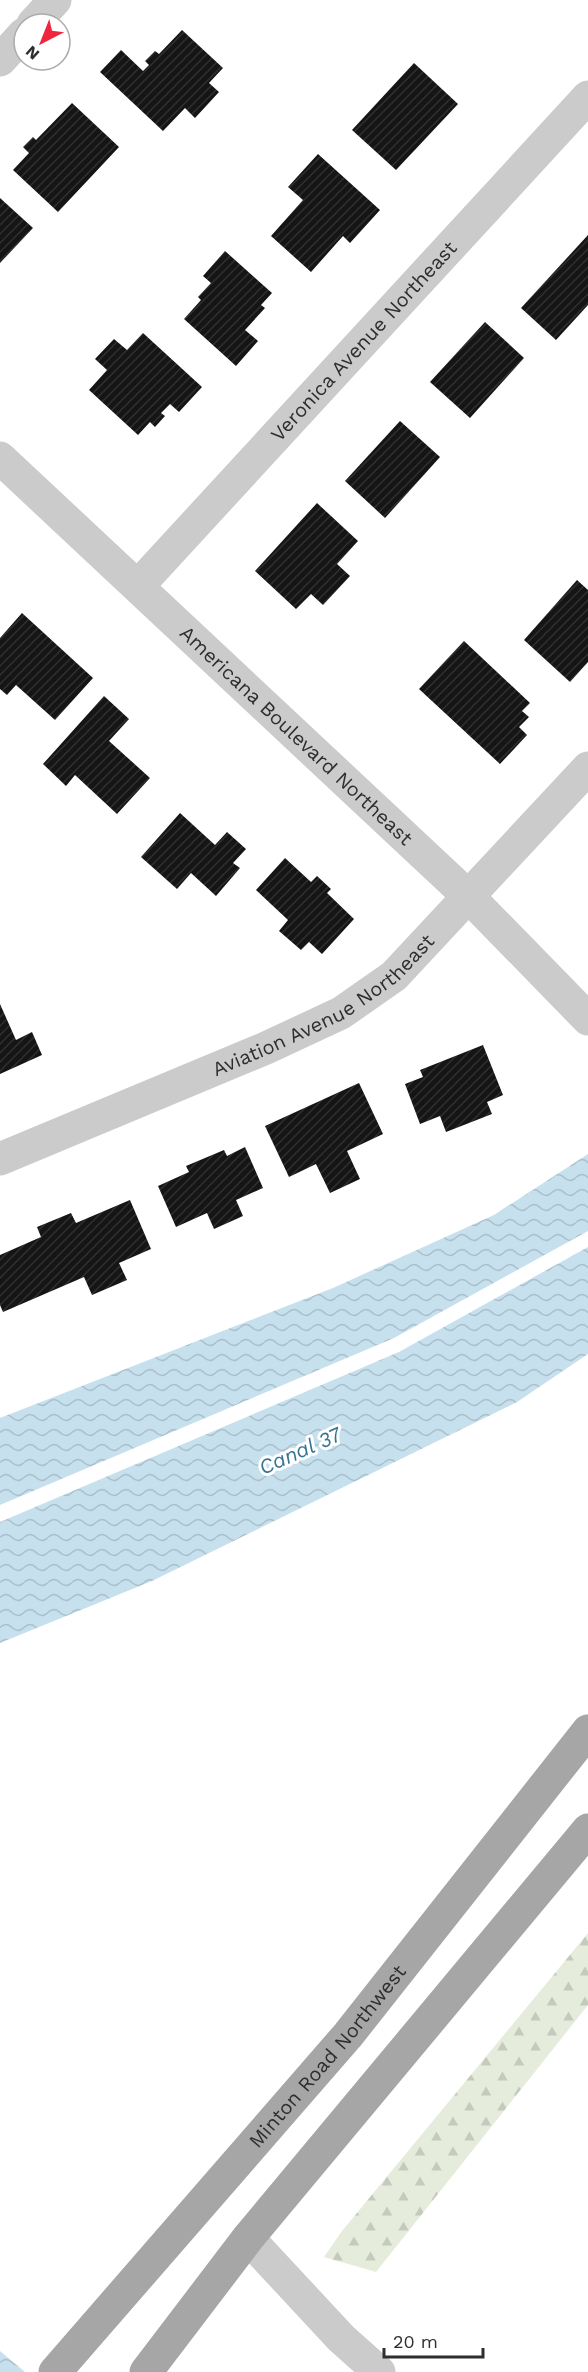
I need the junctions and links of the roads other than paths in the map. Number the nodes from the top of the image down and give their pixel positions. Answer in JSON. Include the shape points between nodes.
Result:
{"nodes":[{"id":1,"x":55,"y":0,"type":"edge"},
{"id":2,"x":44,"y":12,"type":"edge"},
{"id":3,"x":12,"y":47,"type":"edge"},
{"id":4,"x":0,"y":60,"type":"edge"},
{"id":5,"x":588,"y":97,"type":"edge"},
{"id":6,"x":0,"y":458,"type":"edge"},
{"id":7,"x":138,"y":586,"type":"junction"},
{"id":8,"x":588,"y":768,"type":"edge"},
{"id":9,"x":469,"y":897,"type":"junction"},
{"id":10,"x":588,"y":1019,"type":"edge"},
{"id":11,"x":0,"y":1159,"type":"edge"},
{"id":12,"x":588,"y":1731,"type":"edge"},
{"id":13,"x":588,"y":1830,"type":"edge"},
{"id":14,"x":248,"y":2238,"type":"junction"},
{"id":15,"x":65,"y":2361,"type":"edge"},
{"id":16,"x":146,"y":2372,"type":"edge"},
{"id":17,"x":379,"y":2372,"type":"edge"}],
"edges":[{"from":1,"to":2,"type":"street"},
{"from":3,"to":4,"type":"street"},
{"from":5,"to":7,"type":"street","name":"Veronica Avenue Northeast"},
{"from":6,"to":7,"type":"street","name":"Americana Boulevard Northeast"},
{"from":7,"to":9,"type":"street","name":"Americana Boulevard Northeast"},
{"from":8,"to":9,"type":"street","name":"Aviation Avenue Northeast"},
{"from":9,"to":10,"type":"street","name":"Americana Boulevard Northeast"},
{"from":9,"to":11,"type":"street","name":"Aviation Avenue Northeast","via":[[394,976],[341,1013]]},
{"from":12,"to":15,"type":"main road","name":"Minton Road Northwest","via":[[348,2035]]},
{"from":13,"to":14,"type":"main road"},
{"from":14,"to":16,"type":"main road"},
{"from":14,"to":17,"type":"street","via":[[341,2338]]}]}
